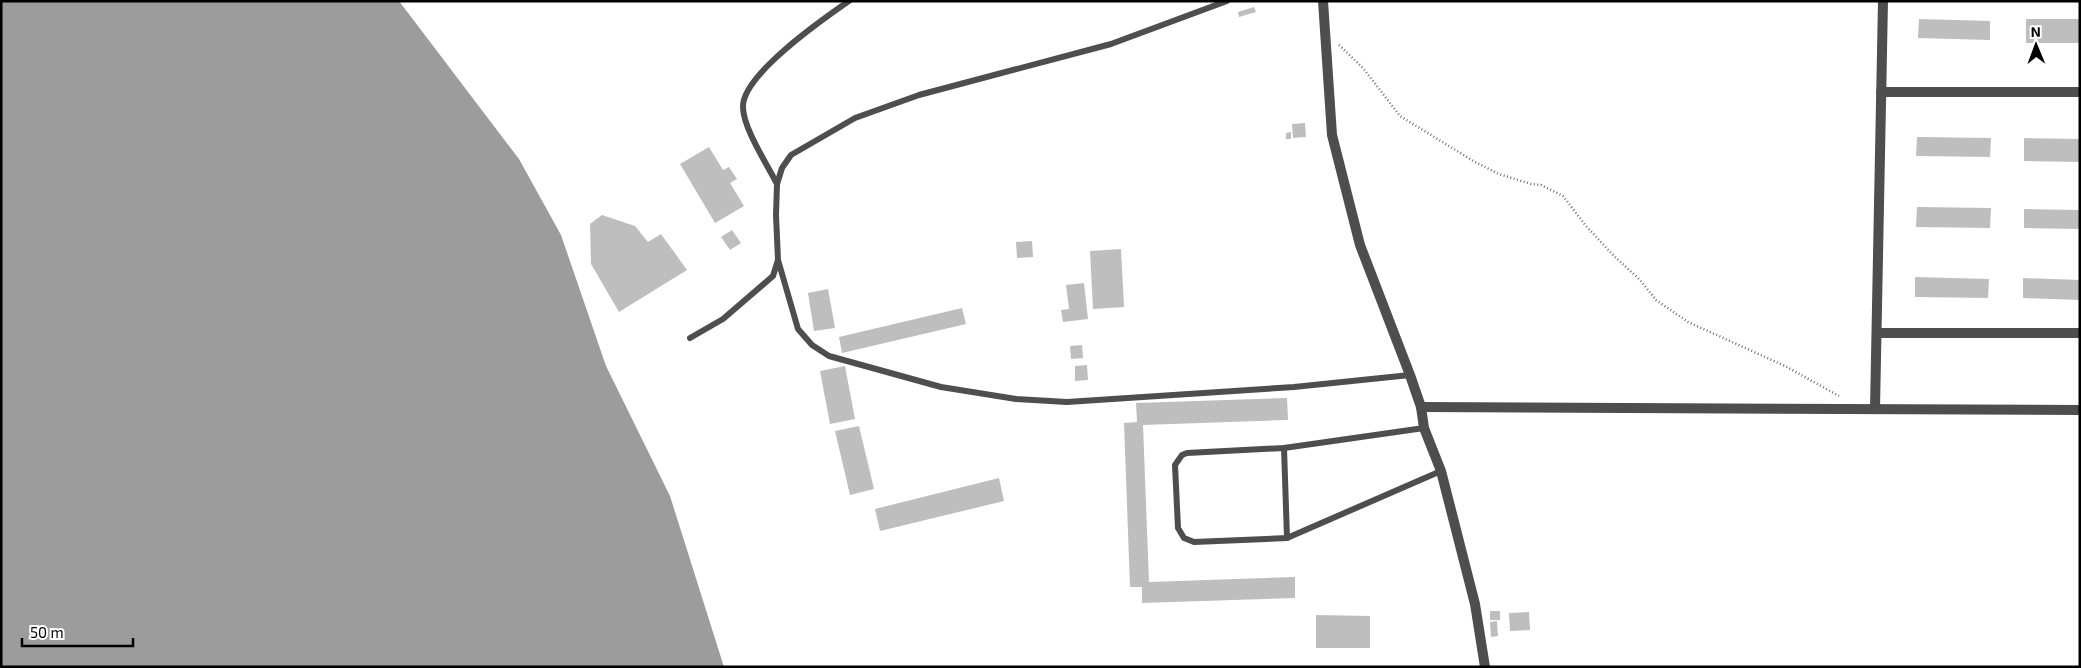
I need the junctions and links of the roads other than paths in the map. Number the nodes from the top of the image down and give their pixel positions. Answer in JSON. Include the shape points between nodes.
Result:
{"nodes":[{"id":1,"x":849,"y":1,"type":"edge"},
{"id":2,"x":1226,"y":1,"type":"edge"},
{"id":3,"x":1323,"y":1,"type":"edge"},
{"id":4,"x":1883,"y":1,"type":"edge"},
{"id":5,"x":1881,"y":92,"type":"junction"},
{"id":6,"x":2080,"y":92,"type":"edge"},
{"id":7,"x":777,"y":184,"type":"junction"},
{"id":8,"x":778,"y":260,"type":"junction"},
{"id":9,"x":1877,"y":333,"type":"junction"},
{"id":10,"x":2080,"y":333,"type":"edge"},
{"id":11,"x":690,"y":338,"type":"dead end"},
{"id":12,"x":1410,"y":375,"type":"junction"},
{"id":13,"x":1420,"y":407,"type":"junction"},
{"id":14,"x":1876,"y":409,"type":"junction"},
{"id":15,"x":2080,"y":410,"type":"edge"},
{"id":16,"x":1424,"y":428,"type":"junction"},
{"id":17,"x":1284,"y":448,"type":"junction"},
{"id":18,"x":1441,"y":472,"type":"junction"},
{"id":19,"x":1287,"y":538,"type":"junction"},
{"id":20,"x":1485,"y":667,"type":"edge"}],
"edges":[{"from":1,"to":7,"type":"lane","via":[[801,35],[766,67],[747,92],[743,106],[745,122]]},
{"from":2,"to":7,"type":"lane","via":[[1112,44],[918,94],[855,118],[791,155]]},
{"from":3,"to":12,"type":"street","via":[[1332,135],[1360,245]]},
{"from":4,"to":5,"type":"street"},
{"from":5,"to":6,"type":"street"},
{"from":5,"to":9,"type":"street"},
{"from":7,"to":8,"type":"lane"},
{"from":8,"to":11,"type":"lane","via":[[773,276],[766,283],[724,319]]},
{"from":8,"to":12,"type":"lane","via":[[798,329],[812,345],[829,356],[941,387],[1016,399],[1067,402],[1294,387]]},
{"from":9,"to":10,"type":"street"},
{"from":9,"to":14,"type":"street"},
{"from":12,"to":13,"type":"street"},
{"from":13,"to":14,"type":"street"},
{"from":13,"to":16,"type":"street"},
{"from":14,"to":15,"type":"street"},
{"from":16,"to":17,"type":"lane"},
{"from":16,"to":18,"type":"street"},
{"from":17,"to":19,"type":"lane"},
{"from":17,"to":19,"type":"lane","via":[[1193,452],[1182,456],[1175,465],[1178,528],[1184,538],[1194,542]]},
{"from":18,"to":19,"type":"lane"},
{"from":18,"to":20,"type":"street","via":[[1475,604]]}]}
